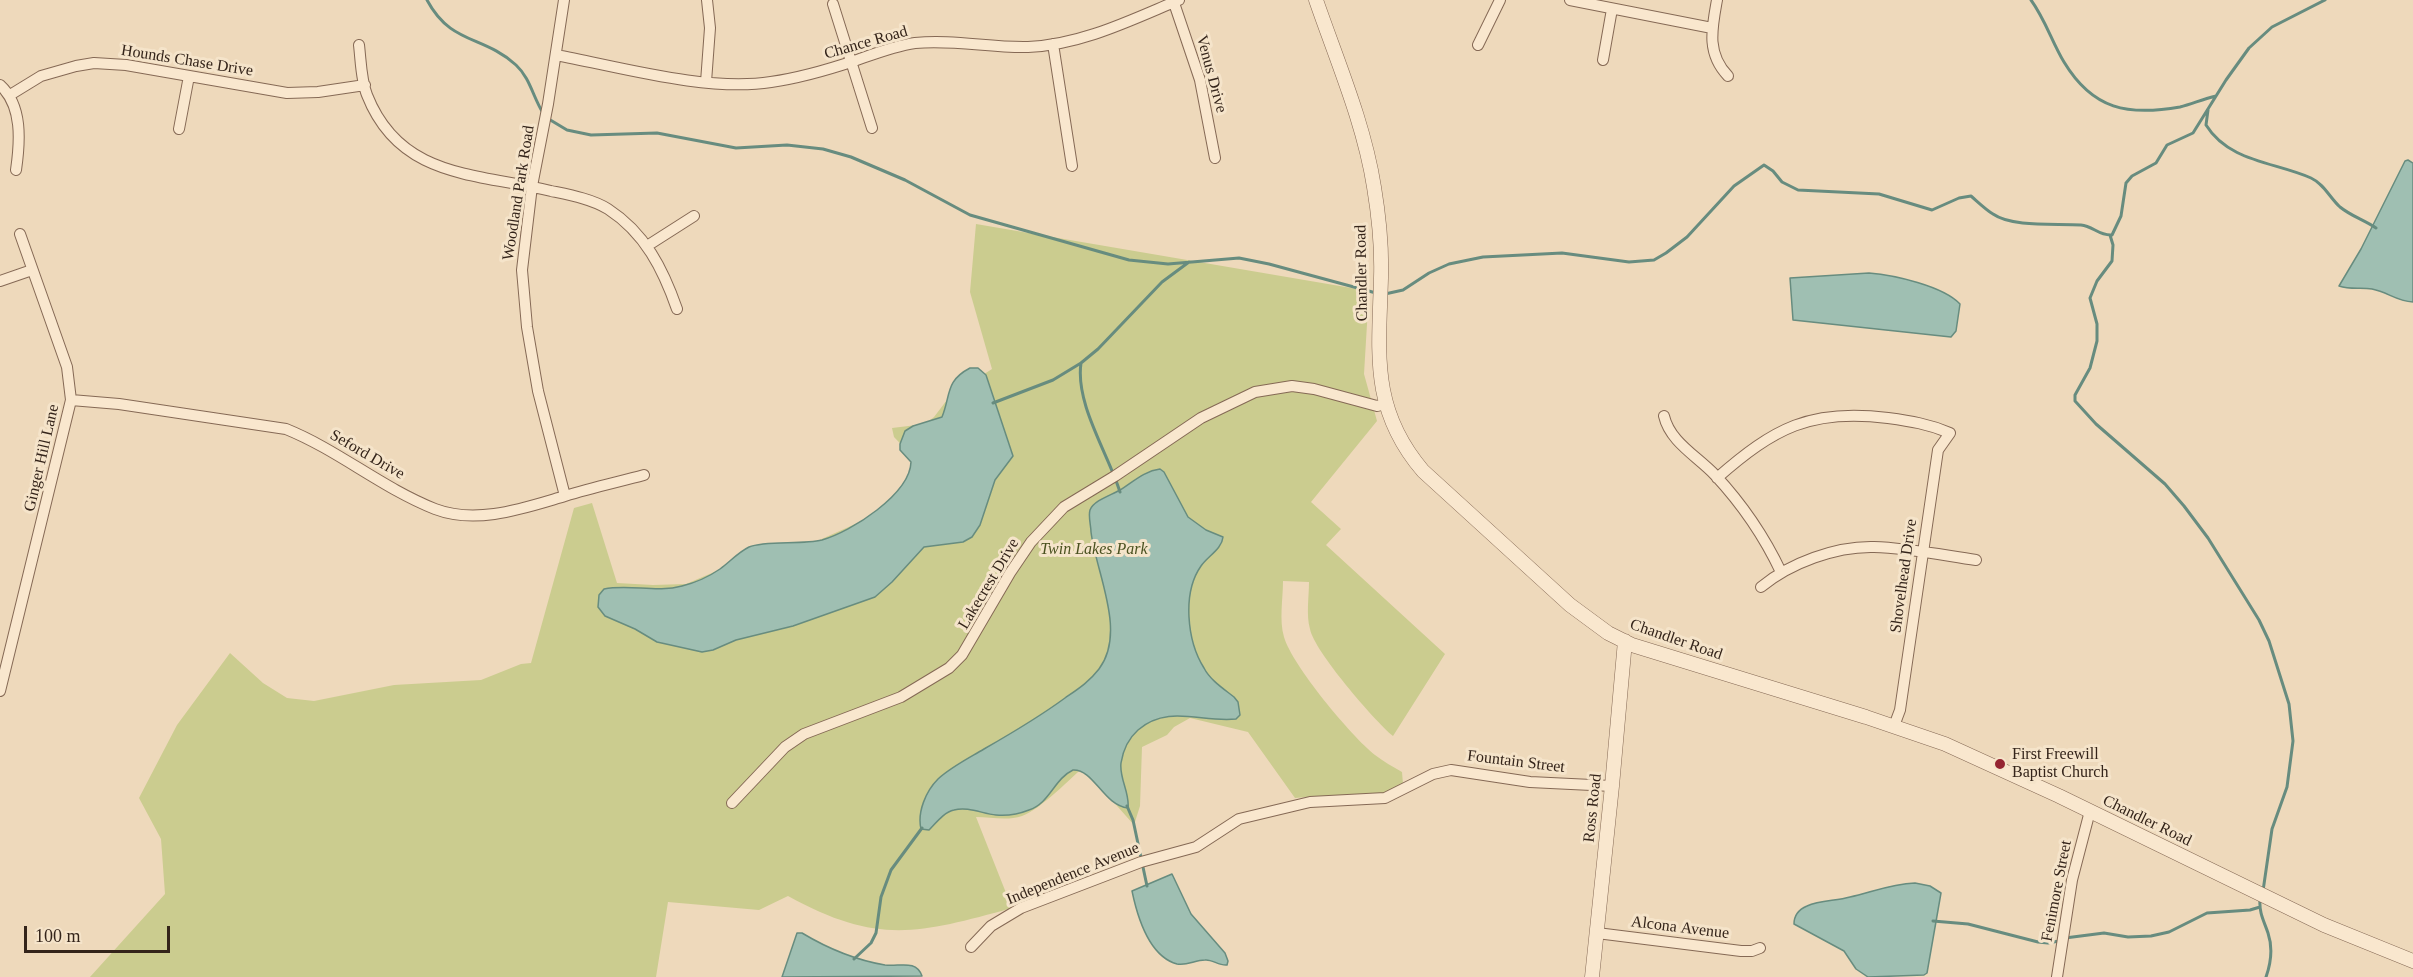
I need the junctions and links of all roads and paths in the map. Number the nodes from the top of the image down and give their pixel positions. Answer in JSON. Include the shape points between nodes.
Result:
{"nodes":[{"id":1,"x":564,"y":0,"type":"edge"},
{"id":2,"x":706,"y":0,"type":"edge"},
{"id":3,"x":1316,"y":0,"type":"edge"},
{"id":4,"x":1500,"y":0,"type":"edge"},
{"id":5,"x":1570,"y":0,"type":"edge"},
{"id":6,"x":1718,"y":0,"type":"edge"},
{"id":7,"x":1175,"y":1,"type":"edge"},
{"id":8,"x":833,"y":4,"type":"dead end"},
{"id":9,"x":1612,"y":9,"type":"junction"},
{"id":10,"x":1712,"y":28,"type":"junction"},
{"id":11,"x":1053,"y":44,"type":"junction"},
{"id":12,"x":359,"y":45,"type":"dead end"},
{"id":13,"x":1478,"y":45,"type":"dead end"},
{"id":14,"x":556,"y":55,"type":"junction"},
{"id":15,"x":1603,"y":60,"type":"dead end"},
{"id":16,"x":851,"y":62,"type":"junction"},
{"id":17,"x":189,"y":76,"type":"junction"},
{"id":18,"x":1728,"y":76,"type":"dead end"},
{"id":19,"x":706,"y":82,"type":"junction"},
{"id":20,"x":364,"y":85,"type":"junction"},
{"id":21,"x":0,"y":86,"type":"edge"},
{"id":22,"x":10,"y":95,"type":"junction"},
{"id":23,"x":872,"y":128,"type":"dead end"},
{"id":24,"x":179,"y":129,"type":"dead end"},
{"id":25,"x":1215,"y":158,"type":"dead end"},
{"id":26,"x":1072,"y":166,"type":"dead end"},
{"id":27,"x":16,"y":170,"type":"dead end"},
{"id":28,"x":532,"y":186,"type":"junction"},
{"id":29,"x":694,"y":216,"type":"dead end"},
{"id":30,"x":20,"y":234,"type":"dead end"},
{"id":31,"x":647,"y":246,"type":"junction"},
{"id":32,"x":32,"y":270,"type":"junction"},
{"id":33,"x":0,"y":281,"type":"edge"},
{"id":34,"x":677,"y":309,"type":"dead end"},
{"id":35,"x":71,"y":400,"type":"junction"},
{"id":36,"x":1386,"y":404,"type":"junction"},
{"id":37,"x":1664,"y":416,"type":"dead end"},
{"id":38,"x":644,"y":475,"type":"dead end"},
{"id":39,"x":1717,"y":478,"type":"junction"},
{"id":40,"x":565,"y":496,"type":"junction"},
{"id":41,"x":1923,"y":553,"type":"junction"},
{"id":42,"x":1976,"y":560,"type":"dead end"},
{"id":43,"x":1781,"y":572,"type":"junction"},
{"id":44,"x":1761,"y":587,"type":"dead end"},
{"id":45,"x":1624,"y":641,"type":"junction"},
{"id":46,"x":0,"y":691,"type":"edge"},
{"id":47,"x":1894,"y":726,"type":"junction"},
{"id":48,"x":1451,"y":770,"type":"joint"},
{"id":49,"x":1612,"y":786,"type":"junction"},
{"id":50,"x":732,"y":803,"type":"dead end"},
{"id":51,"x":2090,"y":811,"type":"junction"},
{"id":52,"x":1597,"y":933,"type":"junction"},
{"id":53,"x":971,"y":946,"type":"dead end"},
{"id":54,"x":1760,"y":948,"type":"dead end"},
{"id":55,"x":2413,"y":961,"type":"edge"},
{"id":56,"x":1592,"y":977,"type":"edge"},
{"id":57,"x":2057,"y":977,"type":"edge"}],
"edges":[{"from":1,"to":14,"type":"street","name":"Woodland Park Road"},
{"from":2,"to":19,"type":"street","via":[[710,28]]},
{"from":3,"to":36,"type":"street","name":"Chandler Road","via":[[1363,141],[1374,187],[1381,260],[1378,363]]},
{"from":4,"to":13,"type":"street"},
{"from":5,"to":9,"type":"street"},
{"from":6,"to":10,"type":"street"},
{"from":7,"to":11,"type":"street","name":"Chance Road","via":[[1097,33]]},
{"from":7,"to":25,"type":"street","name":"Venus Drive","via":[[1200,80]]},
{"from":8,"to":16,"type":"street"},
{"from":9,"to":10,"type":"street"},
{"from":9,"to":15,"type":"street"},
{"from":10,"to":18,"type":"street","via":[[1713,51]]},
{"from":11,"to":16,"type":"street","name":"Chance Road","via":[[1021,47],[913,43]]},
{"from":11,"to":26,"type":"street"},
{"from":12,"to":20,"type":"street"},
{"from":14,"to":19,"type":"street","name":"Chance Road"},
{"from":14,"to":28,"type":"street","name":"Woodland Park Road"},
{"from":16,"to":19,"type":"street","name":"Chance Road","via":[[770,82]]},
{"from":16,"to":23,"type":"street"},
{"from":17,"to":20,"type":"street","name":"Hounds Chase Drive","via":[[287,93]]},
{"from":17,"to":22,"type":"street","name":"Hounds Chase Drive","via":[[94,63],[41,76]]},
{"from":17,"to":24,"type":"street"},
{"from":20,"to":28,"type":"street","via":[[390,134],[421,160],[450,171]]},
{"from":21,"to":22,"type":"street"},
{"from":22,"to":27,"type":"street","via":[[18,128]]},
{"from":28,"to":31,"type":"street","via":[[606,208]]},
{"from":28,"to":40,"type":"street","name":"Woodland Park Road","via":[[522,282],[538,391]]},
{"from":29,"to":31,"type":"street"},
{"from":30,"to":32,"type":"street","name":"Ginger Hill Lane"},
{"from":31,"to":34,"type":"street","via":[[667,280]]},
{"from":32,"to":33,"type":"street"},
{"from":32,"to":35,"type":"street","name":"Ginger Hill Lane","via":[[66,366]]},
{"from":35,"to":40,"type":"street","name":"Seford Drive","via":[[286,429],[437,510],[494,514]]},
{"from":35,"to":46,"type":"street","name":"Ginger Hill Lane"},
{"from":36,"to":45,"type":"street","name":"Chandler Road","via":[[1407,450],[1442,490],[1583,616]]},
{"from":36,"to":50,"type":"street","name":"Lakecrest Drive","via":[[1377,406],[1302,387],[1279,387],[1254,392],[1201,418],[1064,507],[1031,542],[962,655],[949,668],[902,697],[804,734],[785,747]]},
{"from":37,"to":39,"type":"street","via":[[1671,434]]},
{"from":38,"to":40,"type":"street","name":"Seford Drive"},
{"from":39,"to":41,"type":"street","name":"Shovelhead Drive","via":[[1766,439],[1827,416],[1860,414],[1924,423],[1950,433],[1938,450]]},
{"from":39,"to":43,"type":"street","via":[[1751,519]]},
{"from":41,"to":42,"type":"street"},
{"from":41,"to":43,"type":"street","via":[[1872,547],[1842,550]]},
{"from":41,"to":47,"type":"street","name":"Shovelhead Drive","via":[[1900,710]]},
{"from":43,"to":44,"type":"street"},
{"from":45,"to":47,"type":"street","name":"Chandler Road"},
{"from":45,"to":49,"type":"street","name":"Ross Road"},
{"from":47,"to":51,"type":"street","name":"Chandler Road","via":[[1945,744]]},
{"from":48,"to":49,"type":"street","name":"Fountain Street","via":[[1530,782]]},
{"from":48,"to":53,"type":"street","name":"Independence Avenue","via":[[1433,774],[1384,798],[1310,802],[1239,819],[1196,847],[1141,862],[1021,908],[991,927]]},
{"from":49,"to":52,"type":"street","name":"Ross Road"},
{"from":51,"to":55,"type":"street","name":"Chandler Road","via":[[2313,920]]},
{"from":51,"to":57,"type":"street","name":"Fenimore Street","via":[[2072,880]]},
{"from":52,"to":54,"type":"street","name":"Alcona Avenue","via":[[1741,951]]},
{"from":52,"to":56,"type":"street","name":"Ross Road"}]}
